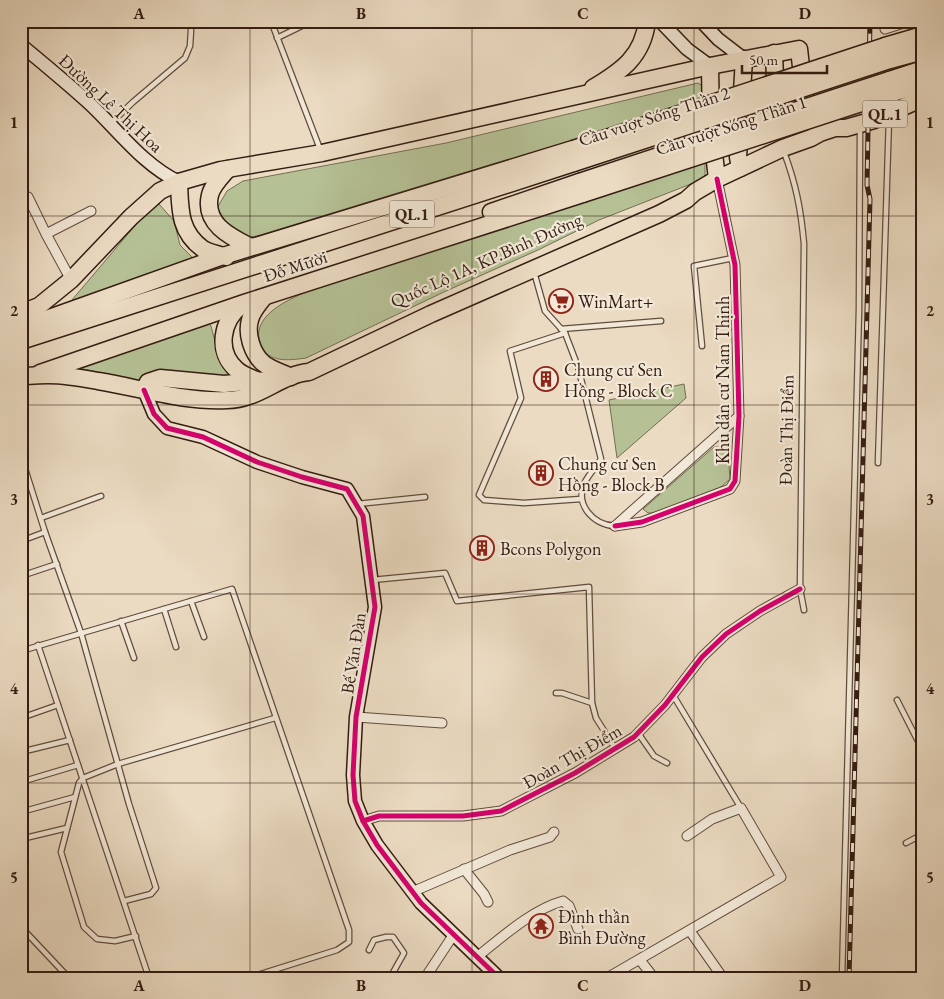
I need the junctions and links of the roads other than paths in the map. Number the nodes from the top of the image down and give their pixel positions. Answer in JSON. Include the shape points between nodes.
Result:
{"nodes":[{"id":1,"x":271,"y":21,"type":"edge"},
{"id":2,"x":312,"y":21,"type":"edge"},
{"id":3,"x":646,"y":21,"type":"edge"},
{"id":4,"x":660,"y":21,"type":"edge"},
{"id":5,"x":701,"y":21,"type":"edge"},
{"id":6,"x":910,"y":21,"type":"edge"},
{"id":7,"x":885,"y":29,"type":"dead end"},
{"id":8,"x":191,"y":30,"type":"dead end"},
{"id":9,"x":923,"y":35,"type":"edge"},
{"id":10,"x":277,"y":38,"type":"junction"},
{"id":11,"x":21,"y":45,"type":"edge"},
{"id":12,"x":923,"y":51,"type":"edge"},
{"id":13,"x":774,"y":53,"type":"junction"},
{"id":14,"x":888,"y":53,"type":"junction"},
{"id":15,"x":744,"y":59,"type":"junction"},
{"id":16,"x":710,"y":66,"type":"junction"},
{"id":17,"x":923,"y":70,"type":"edge"},
{"id":18,"x":923,"y":84,"type":"edge"},
{"id":19,"x":891,"y":87,"type":"junction"},
{"id":20,"x":582,"y":95,"type":"junction"},
{"id":21,"x":923,"y":98,"type":"edge"},
{"id":22,"x":889,"y":112,"type":"junction"},
{"id":23,"x":110,"y":124,"type":"junction"},
{"id":24,"x":853,"y":127,"type":"junction"},
{"id":25,"x":810,"y":138,"type":"junction"},
{"id":26,"x":780,"y":149,"type":"junction"},
{"id":27,"x":322,"y":153,"type":"junction"},
{"id":28,"x":573,"y":156,"type":"junction"},
{"id":29,"x":740,"y":168,"type":"junction"},
{"id":30,"x":228,"y":169,"type":"junction"},
{"id":31,"x":717,"y":179,"type":"junction"},
{"id":32,"x":178,"y":182,"type":"junction"},
{"id":33,"x":581,"y":188,"type":"junction"},
{"id":34,"x":695,"y":192,"type":"junction"},
{"id":35,"x":28,"y":197,"type":"dead end"},
{"id":36,"x":91,"y":212,"type":"dead end"},
{"id":37,"x":46,"y":234,"type":"junction"},
{"id":38,"x":251,"y":247,"type":"junction"},
{"id":39,"x":223,"y":256,"type":"junction"},
{"id":40,"x":733,"y":258,"type":"junction"},
{"id":41,"x":251,"y":266,"type":"junction"},
{"id":42,"x":533,"y":270,"type":"junction"},
{"id":43,"x":71,"y":280,"type":"junction"},
{"id":44,"x":275,"y":283,"type":"junction"},
{"id":45,"x":264,"y":297,"type":"junction"},
{"id":46,"x":244,"y":303,"type":"junction"},
{"id":47,"x":21,"y":314,"type":"edge"},
{"id":48,"x":661,"y":321,"type":"dead end"},
{"id":49,"x":21,"y":328,"type":"edge"},
{"id":50,"x":563,"y":331,"type":"junction"},
{"id":51,"x":21,"y":341,"type":"edge"},
{"id":52,"x":702,"y":346,"type":"dead end"},
{"id":53,"x":24,"y":375,"type":"edge"},
{"id":54,"x":295,"y":375,"type":"junction"},
{"id":55,"x":259,"y":381,"type":"junction"},
{"id":56,"x":144,"y":390,"type":"junction"},
{"id":57,"x":739,"y":416,"type":"junction"},
{"id":58,"x":21,"y":456,"type":"edge"},
{"id":59,"x":878,"y":463,"type":"dead end"},
{"id":60,"x":101,"y":496,"type":"dead end"},
{"id":61,"x":424,"y":497,"type":"dead end"},
{"id":62,"x":581,"y":499,"type":"junction"},
{"id":63,"x":356,"y":504,"type":"junction"},
{"id":64,"x":41,"y":518,"type":"junction"},
{"id":65,"x":615,"y":526,"type":"junction"},
{"id":66,"x":45,"y":532,"type":"junction"},
{"id":67,"x":21,"y":541,"type":"edge"},
{"id":68,"x":57,"y":564,"type":"junction"},
{"id":69,"x":21,"y":576,"type":"edge"},
{"id":70,"x":371,"y":580,"type":"junction"},
{"id":71,"x":800,"y":589,"type":"junction"},
{"id":72,"x":191,"y":601,"type":"junction"},
{"id":73,"x":164,"y":609,"type":"junction"},
{"id":74,"x":804,"y":610,"type":"dead end"},
{"id":75,"x":121,"y":621,"type":"junction"},
{"id":76,"x":81,"y":633,"type":"junction"},
{"id":77,"x":204,"y":637,"type":"dead end"},
{"id":78,"x":38,"y":645,"type":"junction"},
{"id":79,"x":176,"y":647,"type":"dead end"},
{"id":80,"x":21,"y":651,"type":"edge"},
{"id":81,"x":134,"y":658,"type":"dead end"},
{"id":82,"x":556,"y":693,"type":"dead end"},
{"id":83,"x":673,"y":695,"type":"junction"},
{"id":84,"x":897,"y":700,"type":"dead end"},
{"id":85,"x":592,"y":703,"type":"junction"},
{"id":86,"x":58,"y":705,"type":"junction"},
{"id":87,"x":356,"y":717,"type":"junction"},
{"id":88,"x":21,"y":718,"type":"edge"},
{"id":89,"x":275,"y":718,"type":"junction"},
{"id":90,"x":442,"y":723,"type":"dead end"},
{"id":91,"x":638,"y":733,"type":"junction"},
{"id":92,"x":70,"y":740,"type":"junction"},
{"id":93,"x":616,"y":749,"type":"junction"},
{"id":94,"x":923,"y":751,"type":"edge"},
{"id":95,"x":21,"y":752,"type":"edge"},
{"id":96,"x":667,"y":763,"type":"dead end"},
{"id":97,"x":118,"y":764,"type":"junction"},
{"id":98,"x":78,"y":765,"type":"junction"},
{"id":99,"x":83,"y":778,"type":"junction"},
{"id":100,"x":21,"y":782,"type":"edge"},
{"id":101,"x":75,"y":797,"type":"junction"},
{"id":102,"x":741,"y":808,"type":"junction"},
{"id":103,"x":21,"y":812,"type":"edge"},
{"id":104,"x":363,"y":821,"type":"junction"},
{"id":105,"x":67,"y":828,"type":"junction"},
{"id":106,"x":554,"y":832,"type":"dead end"},
{"id":107,"x":923,"y":834,"type":"edge"},
{"id":108,"x":687,"y":836,"type":"dead end"},
{"id":109,"x":21,"y":839,"type":"edge"},
{"id":110,"x":906,"y":843,"type":"dead end"},
{"id":111,"x":464,"y":869,"type":"junction"},
{"id":112,"x":412,"y":892,"type":"junction"},
{"id":113,"x":124,"y":901,"type":"junction"},
{"id":114,"x":488,"y":902,"type":"dead end"},
{"id":115,"x":21,"y":926,"type":"edge"},
{"id":116,"x":578,"y":929,"type":"dead end"},
{"id":117,"x":690,"y":931,"type":"junction"},
{"id":118,"x":454,"y":934,"type":"junction"},
{"id":119,"x":136,"y":936,"type":"junction"},
{"id":120,"x":368,"y":950,"type":"dead end"},
{"id":121,"x":477,"y":957,"type":"junction"},
{"id":122,"x":640,"y":960,"type":"junction"},
{"id":123,"x":69,"y":978,"type":"edge"},
{"id":124,"x":149,"y":978,"type":"edge"},
{"id":125,"x":248,"y":978,"type":"edge"},
{"id":126,"x":390,"y":978,"type":"edge"},
{"id":127,"x":425,"y":978,"type":"edge"},
{"id":128,"x":499,"y":978,"type":"edge"},
{"id":129,"x":607,"y":978,"type":"edge"},
{"id":130,"x":654,"y":978,"type":"edge"},
{"id":131,"x":723,"y":978,"type":"edge"},
{"id":132,"x":842,"y":978,"type":"edge"}],
"edges":[{"from":1,"to":10,"type":"lane"},
{"from":2,"to":10,"type":"lane"},
{"from":3,"to":20,"type":"highway","via":[[645,34],[635,56],[610,78]]},
{"from":4,"to":16,"type":"street","via":[[687,50]]},
{"from":5,"to":15,"type":"street"},
{"from":6,"to":7,"type":"street"},
{"from":8,"to":23,"type":"lane","via":[[185,58]]},
{"from":9,"to":14,"type":"highway","number":"QL.1"},
{"from":10,"to":27,"type":"lane"},
{"from":11,"to":23,"type":"street","name":"Đường Lê Thị Hoa"},
{"from":12,"to":14,"type":"highway","number":"QL.1"},
{"from":13,"to":15,"type":"highway"},
{"from":13,"to":25,"type":"highway","via":[[799,50]]},
{"from":13,"to":26,"type":"highway"},
{"from":14,"to":28,"type":"highway","name":"Cầu vượt Sóng Thần 2","number":"QL.1","bridge":true},
{"from":15,"to":16,"type":"highway"},
{"from":15,"to":29,"type":"highway"},
{"from":16,"to":20,"type":"highway"},
{"from":16,"to":31,"type":"highway"},
{"from":17,"to":19,"type":"highway","number":"QL.1"},
{"from":18,"to":19,"type":"highway","number":"QL.1"},
{"from":19,"to":33,"type":"highway","name":"Cầu vượt Sóng Thần 1","number":"QL.1","bridge":true},
{"from":20,"to":27,"type":"highway"},
{"from":21,"to":22,"type":"highway","number":"QL.1"},
{"from":22,"to":24,"type":"highway","number":"QL.1"},
{"from":22,"to":59,"type":"lane"},
{"from":23,"to":32,"type":"street","name":"Đường Lê Thị Hoa","via":[[153,166]]},
{"from":24,"to":25,"type":"highway","number":"QL.1","via":[[835,128]]},
{"from":24,"to":132,"type":"lane","via":[[859,309]]},
{"from":25,"to":26,"type":"highway","number":"QL.1"},
{"from":26,"to":29,"type":"highway","number":"QL.1"},
{"from":26,"to":71,"type":"lane","name":"Đoàn Thị Điểm","via":[[793,176],[804,244]]},
{"from":27,"to":30,"type":"highway"},
{"from":28,"to":38,"type":"highway","name":"Đỗ Mười","number":"QL.1"},
{"from":28,"to":41,"type":"highway","name":"Đỗ Mười","number":"QL.1"},
{"from":29,"to":31,"type":"highway","number":"QL.1"},
{"from":30,"to":32,"type":"highway"},
{"from":30,"to":38,"type":"highway","via":[[210,195],[210,209],[222,230]]},
{"from":31,"to":34,"type":"highway"},
{"from":31,"to":40,"type":"street","name":"Khu dân cư Nam Thịnh"},
{"from":32,"to":39,"type":"highway","via":[[180,216],[187,234],[204,250]]},
{"from":32,"to":43,"type":"highway","via":[[160,191],[131,216]]},
{"from":33,"to":44,"type":"highway","name":"Đỗ Mười","number":"QL.1"},
{"from":33,"to":45,"type":"highway","name":"Đỗ Mười","number":"QL.1"},
{"from":34,"to":42,"type":"highway","via":[[659,214]]},
{"from":34,"to":54,"type":"highway","name":"Quốc Lộ 1A, KP.Bình Đường","via":[[668,200],[303,363]]},
{"from":35,"to":37,"type":"street"},
{"from":36,"to":37,"type":"street"},
{"from":37,"to":43,"type":"street"},
{"from":38,"to":39,"type":"highway","name":"Đỗ Mười","number":"QL.1"},
{"from":39,"to":41,"type":"highway"},
{"from":39,"to":49,"type":"highway","name":"Đỗ Mười","number":"QL.1"},
{"from":40,"to":52,"type":"lane","via":[[694,266]]},
{"from":40,"to":57,"type":"street","name":"Khu dân cư Nam Thịnh"},
{"from":41,"to":51,"type":"highway","name":"Đỗ Mười","number":"QL.1"},
{"from":42,"to":50,"type":"lane","via":[[545,311]]},
{"from":42,"to":54,"type":"highway","via":[[309,372]]},
{"from":43,"to":47,"type":"highway","via":[[39,306]]},
{"from":44,"to":46,"type":"highway"},
{"from":44,"to":53,"type":"highway","name":"Đỗ Mười","number":"QL.1"},
{"from":45,"to":46,"type":"highway","name":"Đỗ Mười","number":"QL.1"},
{"from":45,"to":54,"type":"highway","via":[[250,320],[251,343],[264,364]]},
{"from":46,"to":53,"type":"highway","name":"Đỗ Mười","number":"QL.1"},
{"from":46,"to":55,"type":"highway","via":[[229,317],[224,332],[224,350],[238,370]]},
{"from":48,"to":50,"type":"lane"},
{"from":50,"to":62,"type":"lane","via":[[578,367],[601,459],[584,484]]},
{"from":50,"to":62,"type":"lane","via":[[510,351],[521,398],[479,495],[484,500],[524,503]]},
{"from":53,"to":56,"type":"highway","via":[[98,381]]},
{"from":54,"to":55,"type":"highway"},
{"from":54,"to":56,"type":"highway","via":[[262,392],[228,400],[183,398]]},
{"from":55,"to":56,"type":"highway","via":[[224,384],[160,378],[148,382]]},
{"from":56,"to":63,"type":"street","name":"Bế Văn Đàn","via":[[154,414],[167,428],[203,437],[257,462],[347,489]]},
{"from":57,"to":65,"type":"street","name":"Khu dân cư Nam Thịnh"},
{"from":57,"to":65,"type":"street","name":"Khu dân cư Nam Thịnh","via":[[736,481],[730,489],[642,522]]},
{"from":58,"to":64,"type":"lane"},
{"from":60,"to":64,"type":"lane"},
{"from":61,"to":63,"type":"lane"},
{"from":62,"to":65,"type":"lane","via":[[588,515],[605,526]]},
{"from":63,"to":70,"type":"street","name":"Bế Văn Đàn","via":[[363,516]]},
{"from":64,"to":66,"type":"lane"},
{"from":66,"to":67,"type":"lane"},
{"from":66,"to":68,"type":"lane"},
{"from":68,"to":69,"type":"lane"},
{"from":68,"to":76,"type":"lane"},
{"from":70,"to":85,"type":"lane","via":[[445,573],[457,600],[588,587]]},
{"from":70,"to":87,"type":"street","name":"Bế Văn Đàn","via":[[375,608]]},
{"from":71,"to":74,"type":"lane"},
{"from":71,"to":83,"type":"street","name":"Đoàn Thị Điểm","via":[[726,634],[702,657]]},
{"from":72,"to":73,"type":"lane"},
{"from":72,"to":77,"type":"lane"},
{"from":72,"to":89,"type":"lane","via":[[232,589]]},
{"from":73,"to":75,"type":"lane"},
{"from":73,"to":79,"type":"lane"},
{"from":75,"to":76,"type":"lane"},
{"from":75,"to":81,"type":"lane"},
{"from":76,"to":78,"type":"lane"},
{"from":76,"to":97,"type":"lane"},
{"from":78,"to":80,"type":"lane"},
{"from":78,"to":86,"type":"lane"},
{"from":82,"to":85,"type":"lane"},
{"from":83,"to":91,"type":"street","name":"Đoàn Thị Điểm"},
{"from":83,"to":102,"type":"lane"},
{"from":84,"to":94,"type":"lane"},
{"from":85,"to":93,"type":"lane","via":[[596,718]]},
{"from":86,"to":88,"type":"lane"},
{"from":86,"to":92,"type":"lane"},
{"from":87,"to":90,"type":"street"},
{"from":87,"to":104,"type":"street","name":"Bế Văn Đàn","via":[[353,775],[355,800]]},
{"from":89,"to":97,"type":"lane"},
{"from":89,"to":125,"type":"lane","via":[[349,930],[349,942],[337,950]]},
{"from":91,"to":93,"type":"street","name":"Đoàn Thị Điểm"},
{"from":91,"to":96,"type":"lane","via":[[654,756]]},
{"from":92,"to":95,"type":"lane"},
{"from":92,"to":98,"type":"lane"},
{"from":93,"to":104,"type":"street","name":"Đoàn Thị Điểm","via":[[501,811],[463,816],[379,816]]},
{"from":97,"to":99,"type":"lane"},
{"from":97,"to":113,"type":"lane","via":[[156,888],[151,894]]},
{"from":98,"to":99,"type":"lane"},
{"from":98,"to":100,"type":"lane"},
{"from":99,"to":101,"type":"lane"},
{"from":99,"to":113,"type":"lane"},
{"from":101,"to":103,"type":"lane"},
{"from":101,"to":105,"type":"lane"},
{"from":102,"to":108,"type":"street","via":[[712,819]]},
{"from":102,"to":117,"type":"street","via":[[781,878]]},
{"from":104,"to":112,"type":"street","name":"Bế Văn Đàn","via":[[376,845]]},
{"from":105,"to":109,"type":"lane"},
{"from":105,"to":119,"type":"lane","via":[[61,852],[84,927],[97,939],[115,942]]},
{"from":106,"to":111,"type":"street","via":[[550,837]]},
{"from":107,"to":110,"type":"lane"},
{"from":111,"to":112,"type":"street"},
{"from":111,"to":114,"type":"street"},
{"from":112,"to":118,"type":"street","name":"Bế Văn Đàn"},
{"from":113,"to":119,"type":"lane"},
{"from":115,"to":123,"type":"lane"},
{"from":116,"to":121,"type":"street","via":[[569,906],[563,901],[552,904]]},
{"from":117,"to":122,"type":"street"},
{"from":117,"to":131,"type":"street"},
{"from":118,"to":121,"type":"street","name":"Bế Văn Đàn"},
{"from":118,"to":127,"type":"street"},
{"from":119,"to":124,"type":"lane"},
{"from":120,"to":126,"type":"lane","via":[[374,940],[392,936],[404,953]]},
{"from":121,"to":128,"type":"street","name":"Bế Văn Đàn"},
{"from":122,"to":129,"type":"street"},
{"from":122,"to":130,"type":"street"}]}
